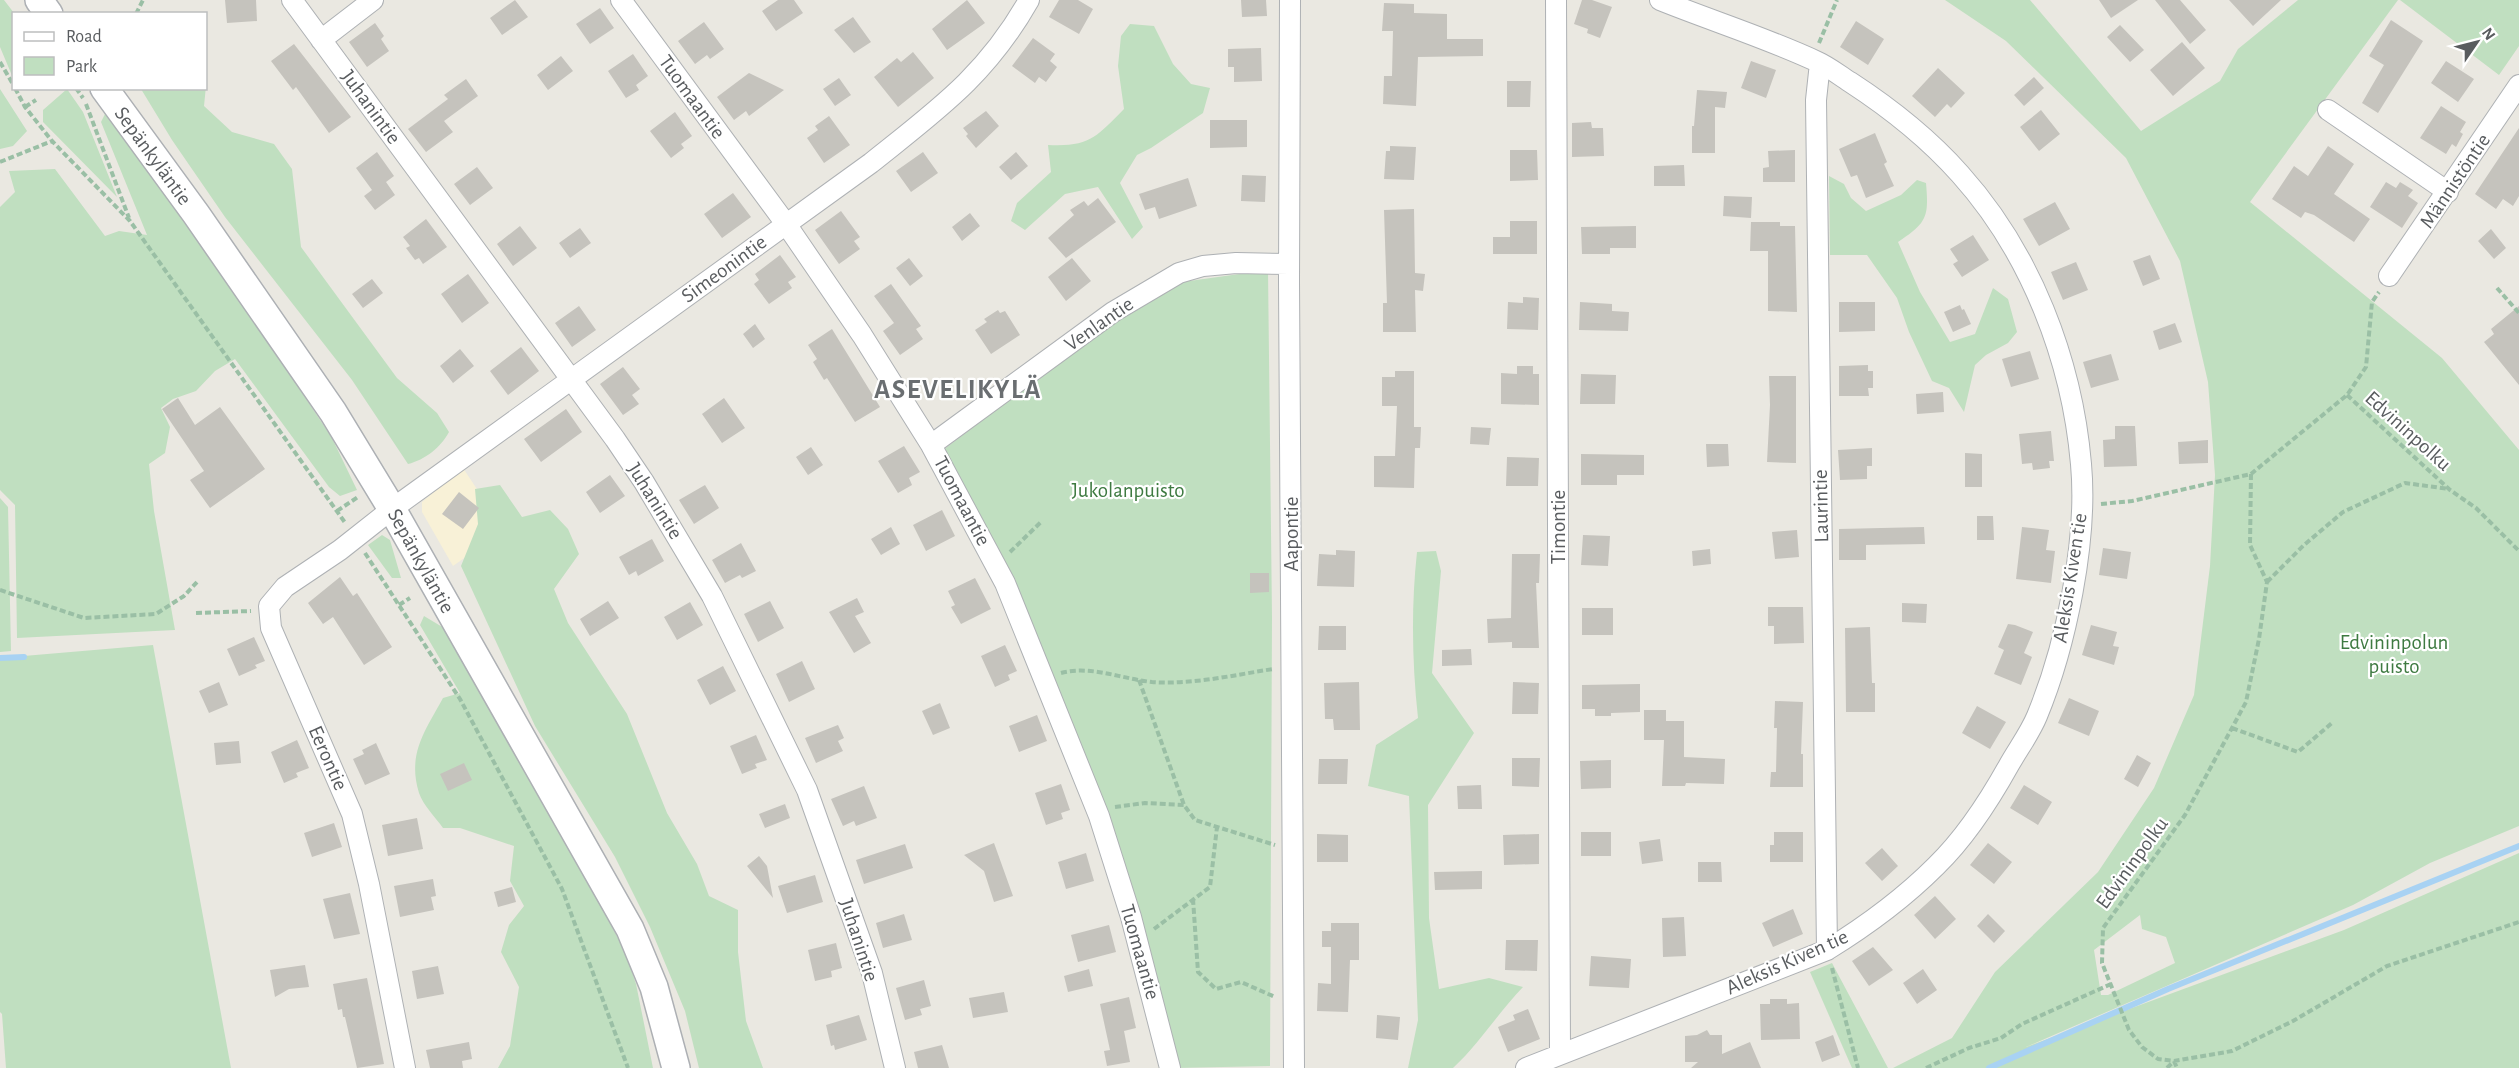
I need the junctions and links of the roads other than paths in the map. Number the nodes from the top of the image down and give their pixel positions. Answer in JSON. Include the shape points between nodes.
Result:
{"nodes":[{"id":1,"x":292,"y":0,"type":"edge"},
{"id":2,"x":373,"y":0,"type":"edge"},
{"id":3,"x":621,"y":0,"type":"edge"},
{"id":4,"x":1029,"y":0,"type":"edge"},
{"id":5,"x":1290,"y":0,"type":"edge"},
{"id":6,"x":1556,"y":0,"type":"edge"},
{"id":7,"x":1660,"y":0,"type":"edge"},
{"id":8,"x":321,"y":40,"type":"junction"},
{"id":9,"x":1820,"y":63,"type":"junction"},
{"id":10,"x":2519,"y":85,"type":"edge"},
{"id":11,"x":105,"y":90,"type":"edge"},
{"id":12,"x":2328,"y":110,"type":"dead end"},
{"id":13,"x":2448,"y":192,"type":"junction"},
{"id":14,"x":786,"y":224,"type":"junction"},
{"id":15,"x":1289,"y":264,"type":"junction"},
{"id":16,"x":2389,"y":276,"type":"road end"},
{"id":17,"x":572,"y":379,"type":"junction"},
{"id":18,"x":932,"y":445,"type":"junction"},
{"id":19,"x":392,"y":509,"type":"junction"},
{"id":20,"x":1827,"y":950,"type":"junction"},
{"id":21,"x":1560,"y":1054,"type":"junction"},
{"id":22,"x":405,"y":1068,"type":"edge"},
{"id":23,"x":676,"y":1068,"type":"edge"},
{"id":24,"x":895,"y":1068,"type":"edge"},
{"id":25,"x":1170,"y":1068,"type":"edge"},
{"id":26,"x":1294,"y":1068,"type":"edge"},
{"id":27,"x":1526,"y":1068,"type":"edge"}],
"edges":[{"from":1,"to":8,"type":"street","name":"Juhanintie"},
{"from":2,"to":8,"type":"street"},
{"from":3,"to":14,"type":"street","name":"Tuomaantie"},
{"from":4,"to":14,"type":"street","name":"Simeonintie","via":[[992,57],[950,100]]},
{"from":5,"to":15,"type":"street","name":"Aapontie"},
{"from":6,"to":21,"type":"street","name":"Timontie"},
{"from":7,"to":9,"type":"street","name":"Aleksis Kiven tie"},
{"from":8,"to":17,"type":"street","name":"Juhanintie"},
{"from":9,"to":20,"type":"street","name":"Laurintie","via":[[1816,120]]},
{"from":9,"to":20,"type":"street","name":"Aleksis Kiven tie","via":[[1882,103],[1931,144],[1962,176],[2009,239],[2038,296],[2064,373],[2076,421],[2082,505],[2067,620],[2036,718],[1990,798],[1964,834],[1900,899]]},
{"from":10,"to":13,"type":"street","name":"Männistöntie"},
{"from":11,"to":19,"type":"main road","name":"Sepänkyläntie","via":[[333,412]]},
{"from":12,"to":13,"type":"street"},
{"from":13,"to":16,"type":"street","name":"Männistöntie"},
{"from":14,"to":17,"type":"street","name":"Simeonintie"},
{"from":14,"to":18,"type":"street","name":"Tuomaantie"},
{"from":15,"to":18,"type":"street","name":"Venlantie","via":[[1236,263],[1179,273],[1113,312]]},
{"from":15,"to":26,"type":"street","name":"Aapontie"},
{"from":17,"to":19,"type":"street","name":"Simeonintie"},
{"from":17,"to":24,"type":"street","name":"Juhanintie","via":[[644,482],[712,596],[804,782],[871,970]]},
{"from":18,"to":25,"type":"street","name":"Tuomaantie","via":[[996,565],[1096,809],[1138,944]]},
{"from":19,"to":22,"type":"street","name":"Eerontie","via":[[285,586],[269,606],[271,628],[352,813]]},
{"from":19,"to":23,"type":"main road","name":"Sepänkyläntie","via":[[630,929],[654,987]]},
{"from":20,"to":21,"type":"street","name":"Aleksis Kiven tie"},
{"from":21,"to":27,"type":"street","name":"Aleksis Kiven tie"}]}
